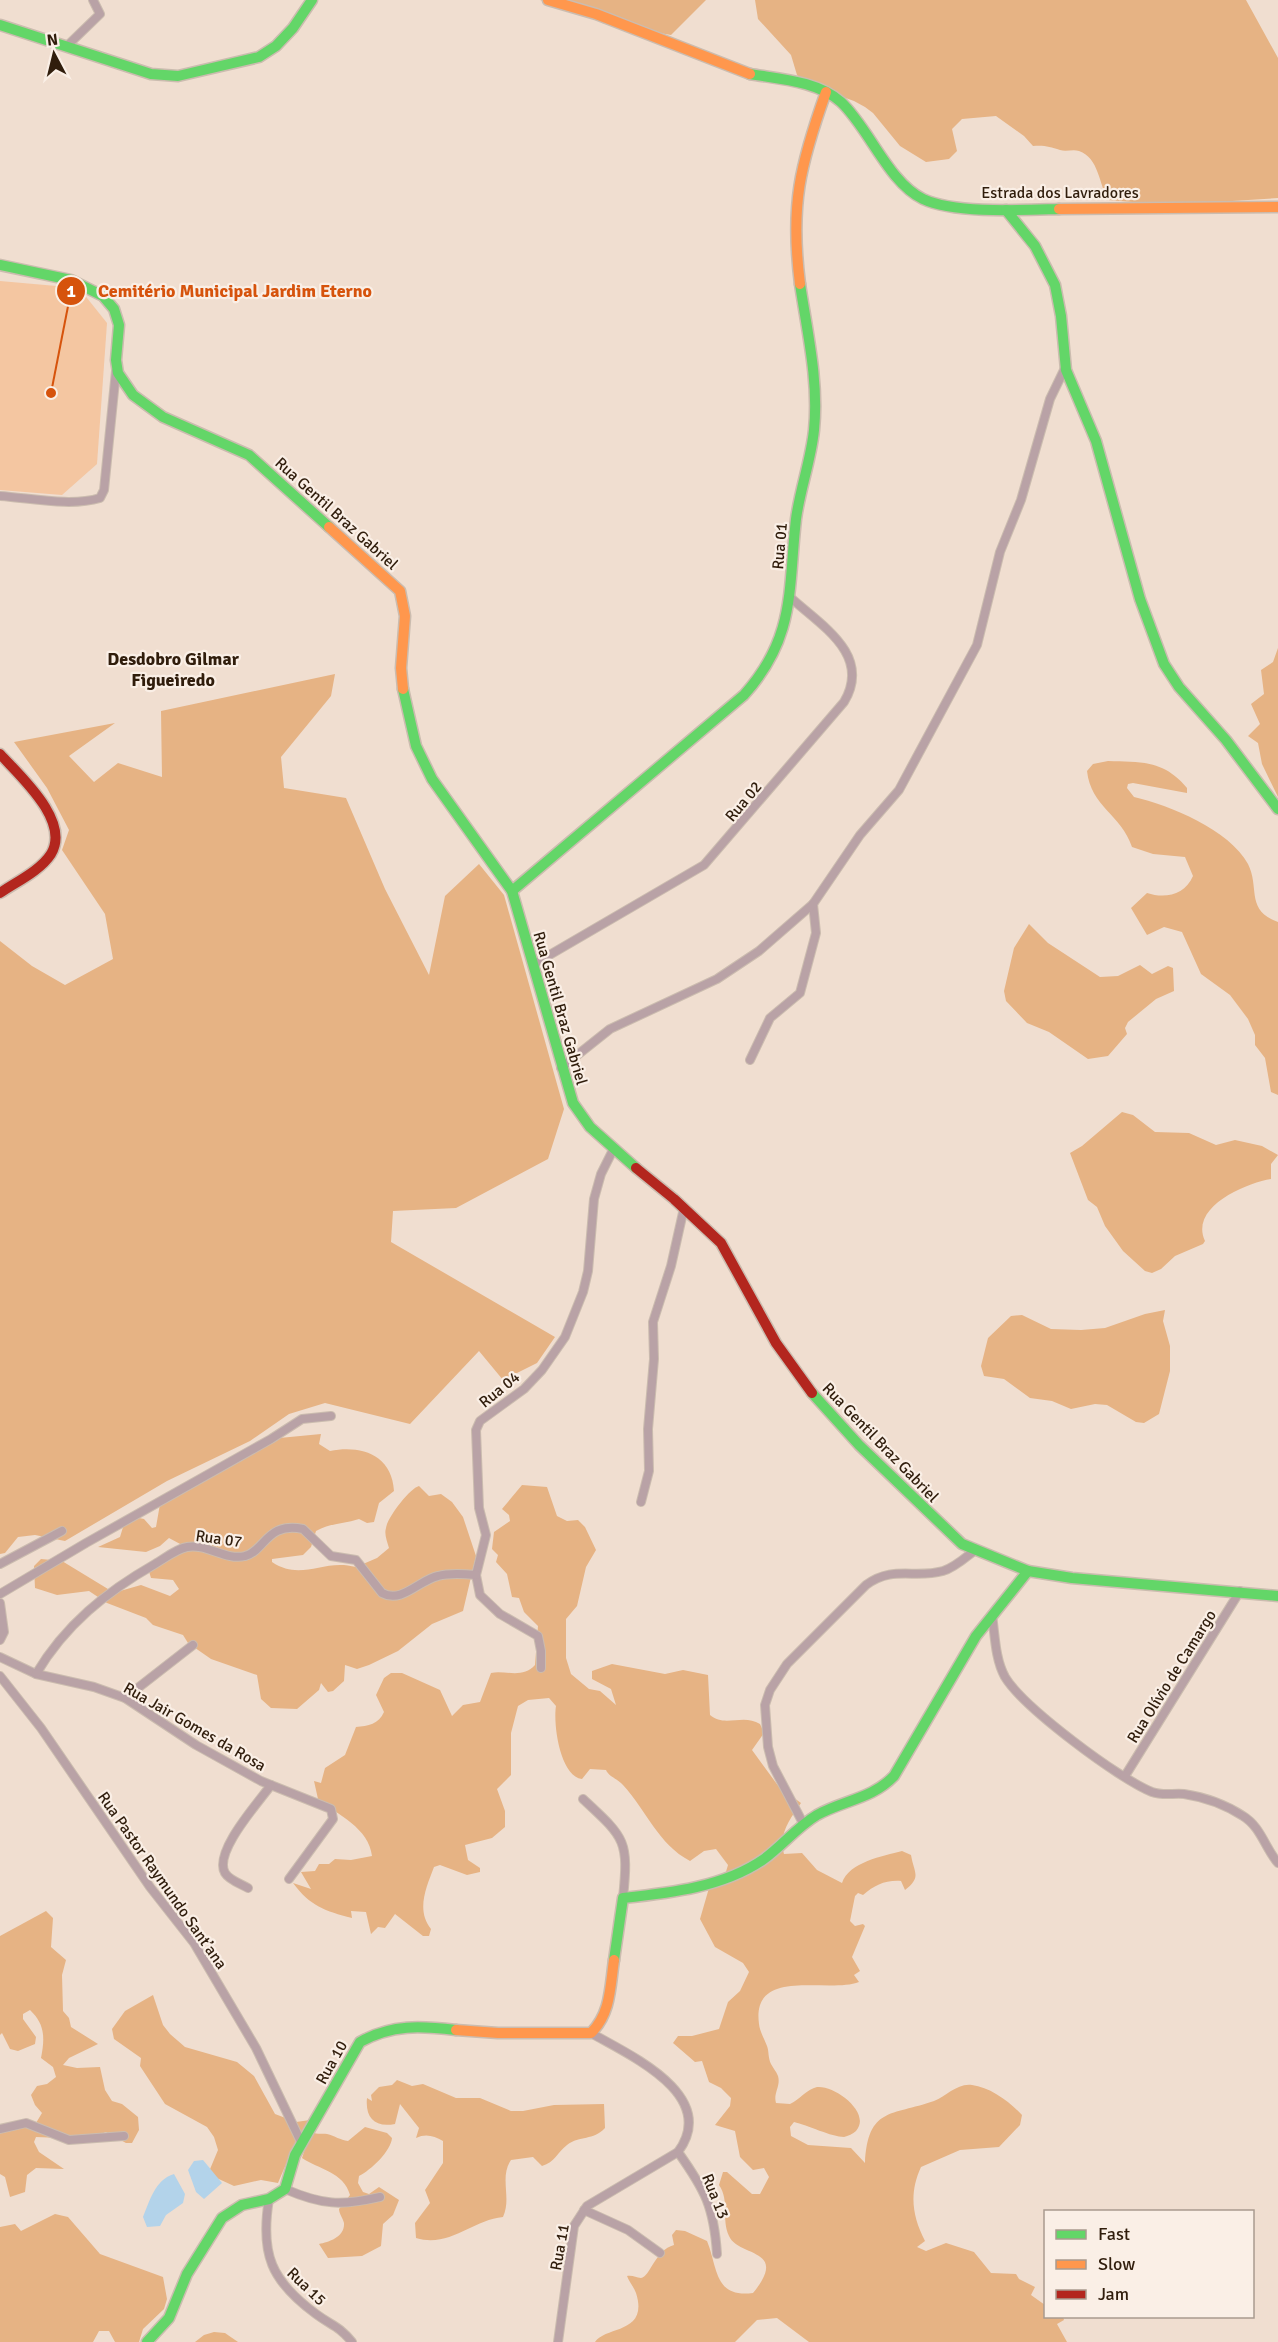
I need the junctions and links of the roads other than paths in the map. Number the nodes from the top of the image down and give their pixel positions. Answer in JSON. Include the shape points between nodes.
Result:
{"nodes":[{"id":1,"x":93,"y":0,"type":"edge"},
{"id":2,"x":312,"y":0,"type":"edge"},
{"id":3,"x":548,"y":0,"type":"edge"},
{"id":4,"x":0,"y":25,"type":"edge"},
{"id":5,"x":68,"y":45,"type":"junction"},
{"id":6,"x":826,"y":92,"type":"junction"},
{"id":7,"x":1278,"y":207,"type":"edge"},
{"id":8,"x":1005,"y":210,"type":"junction"},
{"id":9,"x":0,"y":266,"type":"edge"},
{"id":10,"x":116,"y":366,"type":"junction"},
{"id":11,"x":1065,"y":368,"type":"junction"},
{"id":12,"x":0,"y":496,"type":"edge"},
{"id":13,"x":790,"y":598,"type":"junction"},
{"id":14,"x":0,"y":754,"type":"edge"},
{"id":15,"x":1278,"y":809,"type":"edge"},
{"id":16,"x":512,"y":891,"type":"junction"},
{"id":17,"x":0,"y":893,"type":"edge"},
{"id":18,"x":813,"y":904,"type":"junction"},
{"id":19,"x":534,"y":964,"type":"junction"},
{"id":20,"x":750,"y":1060,"type":"dead end"},
{"id":21,"x":561,"y":1068,"type":"junction"},
{"id":22,"x":613,"y":1150,"type":"junction"},
{"id":23,"x":684,"y":1208,"type":"junction"},
{"id":24,"x":332,"y":1416,"type":"dead end"},
{"id":25,"x":641,"y":1502,"type":"dead end"},
{"id":26,"x":62,"y":1531,"type":"dead end"},
{"id":27,"x":974,"y":1551,"type":"junction"},
{"id":28,"x":0,"y":1564,"type":"edge"},
{"id":29,"x":1029,"y":1571,"type":"junction"},
{"id":30,"x":476,"y":1575,"type":"junction"},
{"id":31,"x":1240,"y":1591,"type":"junction"},
{"id":32,"x":0,"y":1594,"type":"edge"},
{"id":33,"x":1278,"y":1596,"type":"edge"},
{"id":34,"x":0,"y":1604,"type":"edge"},
{"id":35,"x":992,"y":1615,"type":"junction"},
{"id":36,"x":0,"y":1640,"type":"edge"},
{"id":37,"x":193,"y":1645,"type":"dead end"},
{"id":38,"x":0,"y":1657,"type":"edge"},
{"id":39,"x":541,"y":1668,"type":"dead end"},
{"id":40,"x":36,"y":1674,"type":"junction"},
{"id":41,"x":0,"y":1676,"type":"edge"},
{"id":42,"x":126,"y":1698,"type":"junction"},
{"id":43,"x":1125,"y":1776,"type":"junction"},
{"id":44,"x":271,"y":1785,"type":"junction"},
{"id":45,"x":583,"y":1799,"type":"dead end"},
{"id":46,"x":804,"y":1825,"type":"junction"},
{"id":47,"x":1278,"y":1863,"type":"edge"},
{"id":48,"x":289,"y":1879,"type":"dead end"},
{"id":49,"x":248,"y":1888,"type":"dead end"},
{"id":50,"x":623,"y":1898,"type":"junction"},
{"id":51,"x":591,"y":2032,"type":"junction"},
{"id":52,"x":0,"y":2130,"type":"edge"},
{"id":53,"x":124,"y":2136,"type":"dead end"},
{"id":54,"x":302,"y":2145,"type":"junction"},
{"id":55,"x":678,"y":2152,"type":"junction"},
{"id":56,"x":285,"y":2189,"type":"junction"},
{"id":57,"x":380,"y":2197,"type":"dead end"},
{"id":58,"x":269,"y":2199,"type":"junction"},
{"id":59,"x":584,"y":2210,"type":"junction"},
{"id":60,"x":660,"y":2253,"type":"dead end"},
{"id":61,"x":717,"y":2254,"type":"dead end"},
{"id":62,"x":147,"y":2342,"type":"edge"},
{"id":63,"x":352,"y":2342,"type":"edge"},
{"id":64,"x":558,"y":2342,"type":"edge"}],
"edges":[{"from":1,"to":5,"type":"street","via":[[100,14]]},
{"from":2,"to":5,"type":"street","via":[[293,28],[259,57],[178,76],[150,74]]},
{"from":3,"to":6,"type":"street","name":"Estrada dos Lavradores","via":[[596,14],[739,72]]},
{"from":4,"to":5,"type":"street"},
{"from":6,"to":8,"type":"street","name":"Estrada dos Lavradores","via":[[841,102],[905,186],[923,199],[945,205]]},
{"from":6,"to":13,"type":"street","name":"Rua 01","via":[[796,200],[797,257],[815,407],[814,439],[794,537]]},
{"from":7,"to":8,"type":"street","name":"Estrada dos Lavradores"},
{"from":8,"to":11,"type":"street","via":[[1028,233],[1052,276],[1061,314]]},
{"from":9,"to":10,"type":"street","via":[[65,277],[105,298],[119,325]]},
{"from":10,"to":12,"type":"street","via":[[104,490],[100,498],[71,501]]},
{"from":10,"to":16,"type":"street","name":"Rua Gentil Braz Gabriel","via":[[120,378],[144,405],[163,420],[249,455],[400,591],[405,616],[402,686],[422,762]]},
{"from":11,"to":15,"type":"street","via":[[1095,439],[1150,630],[1166,669],[1177,688],[1232,748]]},
{"from":11,"to":18,"type":"street","via":[[1050,399],[1021,500],[1000,552],[984,624],[968,666],[899,790],[861,835]]},
{"from":13,"to":16,"type":"street","name":"Rua 01","via":[[774,651],[757,683]]},
{"from":13,"to":19,"type":"street","name":"Rua 02","via":[[841,643],[850,660],[853,688],[844,702],[704,865]]},
{"from":14,"to":17,"type":"street","via":[[51,815],[57,842],[52,854],[39,866]]},
{"from":16,"to":19,"type":"street","name":"Rua Gentil Braz Gabriel"},
{"from":18,"to":20,"type":"street","via":[[817,928],[800,993],[770,1018]]},
{"from":18,"to":21,"type":"street","via":[[738,967],[610,1029]]},
{"from":19,"to":21,"type":"street","name":"Rua Gentil Braz Gabriel"},
{"from":21,"to":22,"type":"street","name":"Rua Gentil Braz Gabriel","via":[[582,1118]]},
{"from":22,"to":23,"type":"street","name":"Rua Gentil Braz Gabriel"},
{"from":22,"to":30,"type":"street","name":"Rua 04","via":[[594,1199],[583,1292],[565,1337],[524,1389],[477,1425],[478,1508],[486,1535]]},
{"from":23,"to":25,"type":"street","via":[[653,1322],[649,1471]]},
{"from":23,"to":27,"type":"street","name":"Rua Gentil Braz Gabriel","via":[[721,1243],[776,1343],[803,1382],[952,1536]]},
{"from":24,"to":32,"type":"street","via":[[302,1419]]},
{"from":26,"to":28,"type":"street"},
{"from":27,"to":29,"type":"street","name":"Rua Gentil Braz Gabriel"},
{"from":27,"to":46,"type":"street","via":[[944,1570],[878,1576],[779,1675],[765,1705],[768,1747],[778,1779]]},
{"from":29,"to":31,"type":"street","name":"Rua Gentil Braz Gabriel"},
{"from":29,"to":35,"type":"street"},
{"from":30,"to":39,"type":"street","via":[[480,1595],[500,1614],[538,1636]]},
{"from":30,"to":40,"type":"street","name":"Rua 07","via":[[438,1576],[401,1595],[388,1596],[356,1560],[331,1556],[303,1529],[271,1534],[252,1554],[243,1557],[188,1547],[122,1583],[92,1606],[51,1649]]},
{"from":31,"to":33,"type":"street","name":"Rua Gentil Braz Gabriel"},
{"from":31,"to":43,"type":"street","name":"Rua Olívio de Camargo"},
{"from":34,"to":36,"type":"street","via":[[4,1632]]},
{"from":35,"to":43,"type":"street","via":[[1000,1664],[1017,1693],[1081,1747]]},
{"from":35,"to":46,"type":"street","via":[[888,1784],[871,1796],[820,1814]]},
{"from":37,"to":42,"type":"street"},
{"from":38,"to":40,"type":"street","name":"Rua Jair Gomes da Rosa"},
{"from":40,"to":42,"type":"street","name":"Rua Jair Gomes da Rosa"},
{"from":41,"to":54,"type":"street","name":"Rua Pastor Raymundo Sant’ana","via":[[194,1943],[256,2048]]},
{"from":42,"to":44,"type":"street","name":"Rua Jair Gomes da Rosa","via":[[196,1745]]},
{"from":43,"to":47,"type":"street","via":[[1151,1791],[1194,1797],[1246,1817]]},
{"from":44,"to":48,"type":"street","name":"Rua Jair Gomes da Rosa","via":[[331,1809],[333,1819]]},
{"from":44,"to":49,"type":"street","via":[[224,1855],[227,1876]]},
{"from":45,"to":50,"type":"street","via":[[616,1829],[626,1849]]},
{"from":46,"to":50,"type":"street","via":[[756,1864],[723,1879],[697,1887]]},
{"from":50,"to":51,"type":"street","via":[[607,2011]]},
{"from":51,"to":54,"type":"street","name":"Rua 10","via":[[482,2032],[429,2025],[404,2026],[370,2035],[350,2055]]},
{"from":51,"to":55,"type":"street","name":"Rua 11","via":[[663,2076],[675,2088],[688,2122],[686,2142]]},
{"from":52,"to":53,"type":"street","via":[[26,2123],[69,2140]]},
{"from":54,"to":56,"type":"street","name":"Rua 10","via":[[292,2160]]},
{"from":55,"to":59,"type":"street","name":"Rua 11"},
{"from":55,"to":61,"type":"street","name":"Rua 13","via":[[715,2219]]},
{"from":56,"to":57,"type":"street","via":[[329,2204]]},
{"from":56,"to":58,"type":"street"},
{"from":58,"to":62,"type":"street","via":[[242,2205],[222,2218],[187,2274],[169,2318]]},
{"from":58,"to":63,"type":"street","name":"Rua 15","via":[[265,2234],[273,2272]]},
{"from":59,"to":60,"type":"street","via":[[628,2230]]},
{"from":59,"to":64,"type":"street","name":"Rua 11","via":[[574,2226]]}]}
